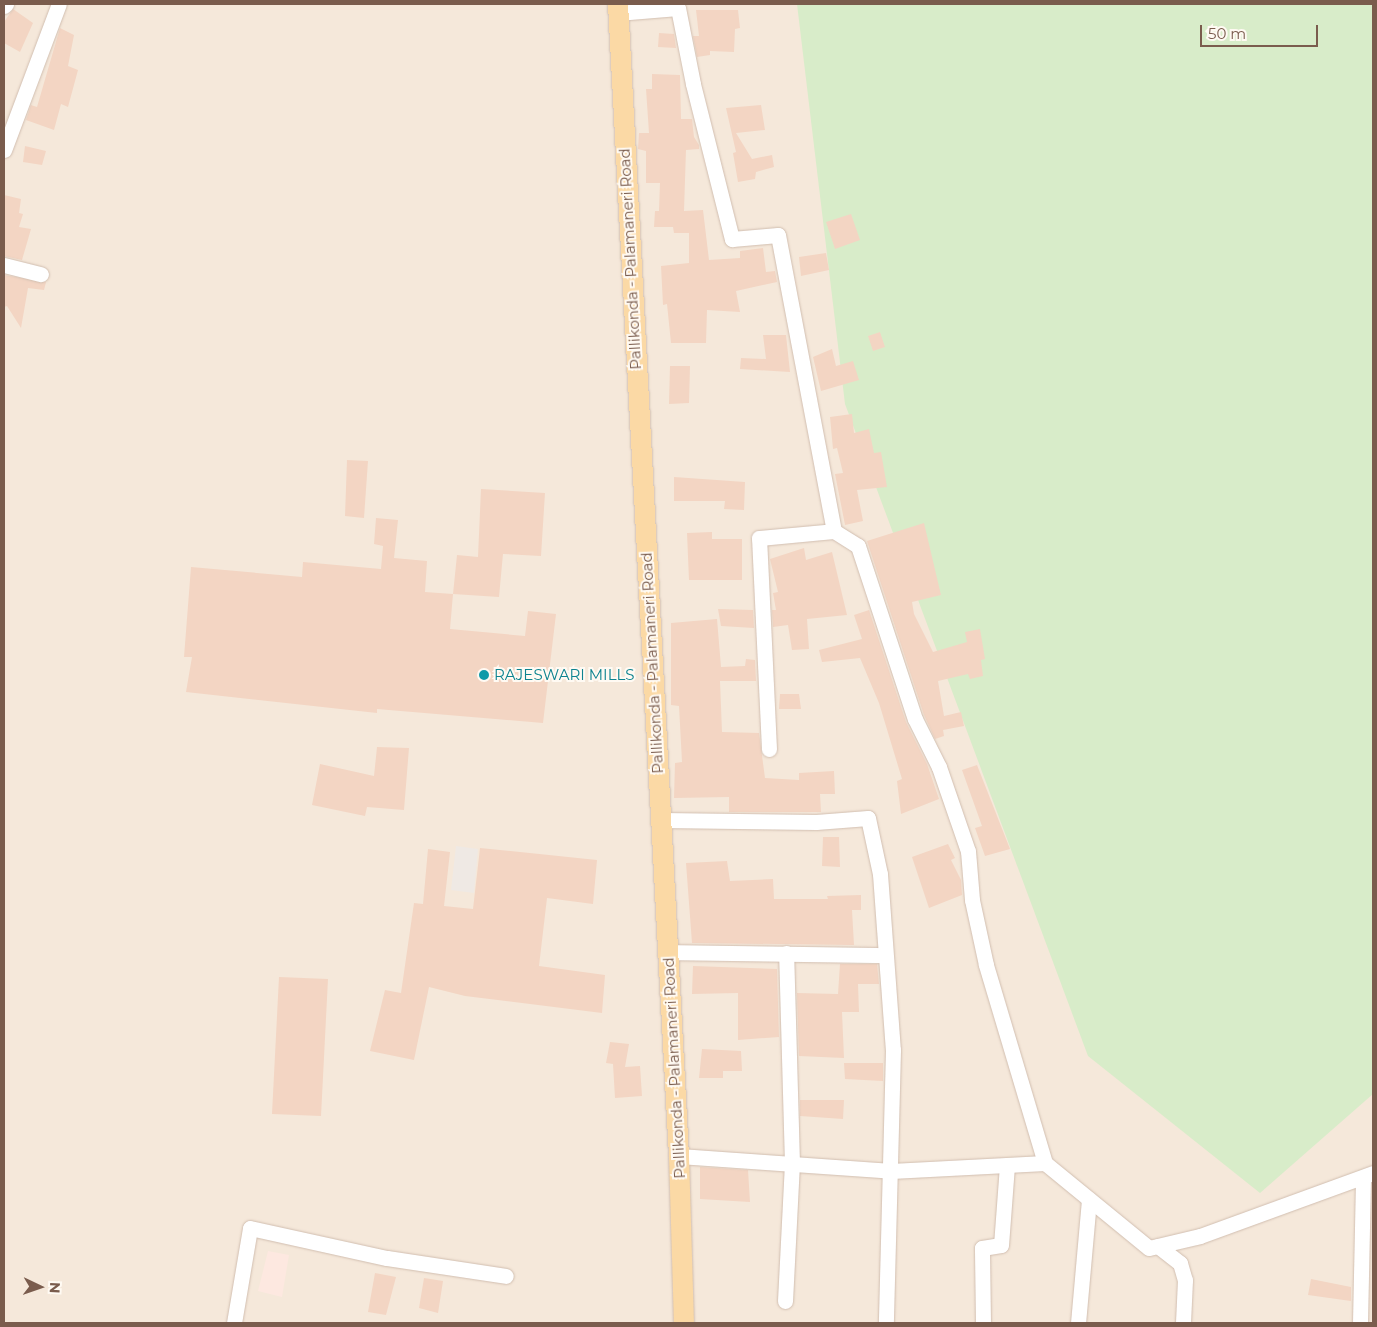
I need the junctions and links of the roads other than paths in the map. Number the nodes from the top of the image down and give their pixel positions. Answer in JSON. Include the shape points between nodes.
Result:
{"nodes":[{"id":1,"x":59,"y":4,"type":"edge"},
{"id":2,"x":617,"y":8,"type":"edge"},
{"id":3,"x":4,"y":150,"type":"edge"},
{"id":4,"x":4,"y":265,"type":"edge"},
{"id":5,"x":41,"y":274,"type":"dead end"},
{"id":6,"x":834,"y":531,"type":"junction"},
{"id":7,"x":770,"y":749,"type":"dead end"},
{"id":8,"x":660,"y":820,"type":"junction"},
{"id":9,"x":668,"y":952,"type":"junction"},
{"id":10,"x":786,"y":953,"type":"junction"},
{"id":11,"x":886,"y":954,"type":"junction"},
{"id":12,"x":679,"y":1156,"type":"junction"},
{"id":13,"x":1045,"y":1163,"type":"junction"},
{"id":14,"x":792,"y":1164,"type":"junction"},
{"id":15,"x":1007,"y":1166,"type":"junction"},
{"id":16,"x":892,"y":1171,"type":"junction"},
{"id":17,"x":1368,"y":1176,"type":"edge"},
{"id":18,"x":1089,"y":1199,"type":"junction"},
{"id":19,"x":1158,"y":1246,"type":"junction"},
{"id":20,"x":506,"y":1276,"type":"dead end"},
{"id":21,"x":786,"y":1301,"type":"dead end"},
{"id":22,"x":234,"y":1323,"type":"edge"},
{"id":23,"x":684,"y":1323,"type":"edge"},
{"id":24,"x":886,"y":1323,"type":"edge"},
{"id":25,"x":983,"y":1323,"type":"edge"},
{"id":26,"x":1078,"y":1323,"type":"edge"},
{"id":27,"x":1183,"y":1323,"type":"edge"},
{"id":28,"x":1360,"y":1323,"type":"edge"}],
"edges":[{"from":1,"to":3,"type":"street"},
{"from":2,"to":6,"type":"street","via":[[678,8],[693,84],[732,239],[778,235]]},
{"from":2,"to":8,"type":"main road","name":"Pallikonda - Palamaneri Road"},
{"from":4,"to":5,"type":"street"},
{"from":6,"to":7,"type":"street","via":[[760,538]]},
{"from":6,"to":13,"type":"street","via":[[858,546],[915,719],[939,767],[968,851],[972,900],[986,965]]},
{"from":8,"to":9,"type":"main road","name":"Pallikonda - Palamaneri Road"},
{"from":8,"to":11,"type":"street","via":[[816,822],[868,818],[880,874]]},
{"from":9,"to":10,"type":"street"},
{"from":9,"to":12,"type":"main road","name":"Pallikonda - Palamaneri Road"},
{"from":10,"to":11,"type":"street"},
{"from":10,"to":14,"type":"street"},
{"from":11,"to":16,"type":"street","via":[[893,1050]]},
{"from":12,"to":14,"type":"street"},
{"from":12,"to":23,"type":"main road","name":"Pallikonda - Palamaneri Road"},
{"from":13,"to":15,"type":"street"},
{"from":13,"to":18,"type":"street"},
{"from":14,"to":16,"type":"street"},
{"from":14,"to":21,"type":"street"},
{"from":15,"to":16,"type":"street"},
{"from":15,"to":25,"type":"street","via":[[1001,1245],[982,1248]]},
{"from":16,"to":24,"type":"street"},
{"from":17,"to":19,"type":"street","via":[[1200,1236]]},
{"from":17,"to":28,"type":"street"},
{"from":18,"to":19,"type":"street","via":[[1149,1248]]},
{"from":18,"to":26,"type":"street"},
{"from":19,"to":27,"type":"street","via":[[1180,1263],[1185,1280]]},
{"from":20,"to":22,"type":"street","via":[[387,1258],[250,1228]]}]}
